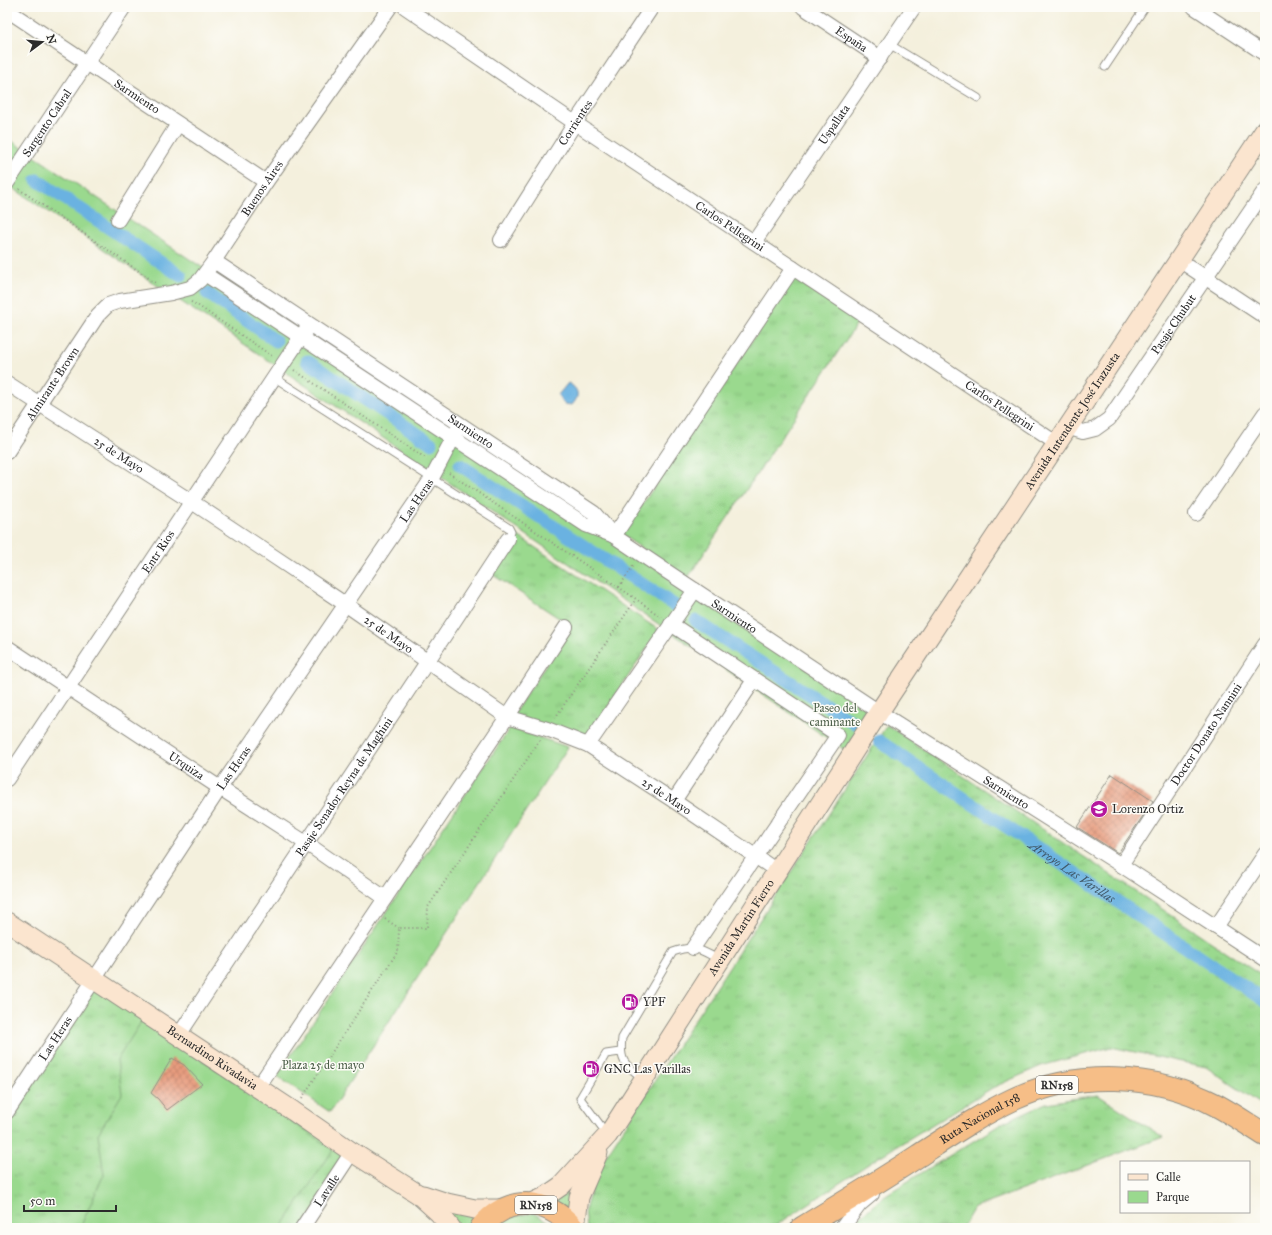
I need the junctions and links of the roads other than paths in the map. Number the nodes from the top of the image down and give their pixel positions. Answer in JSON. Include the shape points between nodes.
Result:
{"nodes":[{"id":1,"x":124,"y":7,"type":"edge"},
{"id":2,"x":390,"y":7,"type":"edge"},
{"id":3,"x":405,"y":7,"type":"edge"},
{"id":4,"x":652,"y":7,"type":"edge"},
{"id":5,"x":803,"y":7,"type":"edge"},
{"id":6,"x":914,"y":7,"type":"edge"},
{"id":7,"x":1145,"y":7,"type":"edge"},
{"id":8,"x":1194,"y":7,"type":"edge"},
{"id":9,"x":7,"y":10,"type":"edge"},
{"id":10,"x":889,"y":44,"type":"junction"},
{"id":11,"x":1265,"y":54,"type":"edge"},
{"id":12,"x":880,"y":58,"type":"junction"},
{"id":13,"x":88,"y":63,"type":"junction"},
{"id":14,"x":1105,"y":67,"type":"dead end"},
{"id":15,"x":978,"y":98,"type":"dead end"},
{"id":16,"x":575,"y":123,"type":"junction"},
{"id":17,"x":178,"y":124,"type":"junction"},
{"id":18,"x":1265,"y":130,"type":"edge"},
{"id":19,"x":8,"y":182,"type":"edge"},
{"id":20,"x":266,"y":182,"type":"junction"},
{"id":21,"x":1265,"y":190,"type":"edge"},
{"id":22,"x":118,"y":220,"type":"dead end"},
{"id":23,"x":501,"y":240,"type":"dead end"},
{"id":24,"x":754,"y":242,"type":"junction"},
{"id":25,"x":1179,"y":260,"type":"junction"},
{"id":26,"x":214,"y":261,"type":"junction"},
{"id":27,"x":793,"y":268,"type":"junction"},
{"id":28,"x":1206,"y":278,"type":"junction"},
{"id":29,"x":198,"y":280,"type":"junction"},
{"id":30,"x":1265,"y":317,"type":"edge"},
{"id":31,"x":309,"y":325,"type":"junction"},
{"id":32,"x":301,"y":338,"type":"junction"},
{"id":33,"x":275,"y":378,"type":"junction"},
{"id":34,"x":7,"y":383,"type":"edge"},
{"id":35,"x":39,"y":404,"type":"junction"},
{"id":36,"x":1265,"y":413,"type":"edge"},
{"id":37,"x":460,"y":425,"type":"junction"},
{"id":38,"x":1067,"y":427,"type":"junction"},
{"id":39,"x":453,"y":438,"type":"junction"},
{"id":40,"x":1056,"y":443,"type":"junction"},
{"id":41,"x":7,"y":452,"type":"edge"},
{"id":42,"x":435,"y":472,"type":"junction"},
{"id":43,"x":192,"y":502,"type":"junction"},
{"id":44,"x":1196,"y":514,"type":"dead end"},
{"id":45,"x":614,"y":536,"type":"junction"},
{"id":46,"x":508,"y":539,"type":"joint"},
{"id":47,"x":695,"y":590,"type":"junction"},
{"id":48,"x":345,"y":604,"type":"junction"},
{"id":49,"x":671,"y":624,"type":"junction"},
{"id":50,"x":566,"y":627,"type":"dead end"},
{"id":51,"x":1265,"y":644,"type":"edge"},
{"id":52,"x":7,"y":647,"type":"edge"},
{"id":53,"x":428,"y":662,"type":"junction"},
{"id":54,"x":754,"y":680,"type":"junction"},
{"id":55,"x":67,"y":687,"type":"junction"},
{"id":56,"x":879,"y":712,"type":"junction"},
{"id":57,"x":507,"y":717,"type":"junction"},
{"id":58,"x":588,"y":745,"type":"junction"},
{"id":59,"x":7,"y":779,"type":"edge"},
{"id":60,"x":220,"y":788,"type":"junction"},
{"id":61,"x":674,"y":801,"type":"junction"},
{"id":62,"x":306,"y":843,"type":"junction"},
{"id":63,"x":1265,"y":854,"type":"edge"},
{"id":64,"x":756,"y":856,"type":"junction"},
{"id":65,"x":1121,"y":865,"type":"junction"},
{"id":66,"x":777,"y":871,"type":"junction"},
{"id":67,"x":384,"y":898,"type":"junction"},
{"id":68,"x":7,"y":922,"type":"edge"},
{"id":69,"x":1216,"y":928,"type":"junction"},
{"id":70,"x":693,"y":948,"type":"junction"},
{"id":71,"x":1265,"y":959,"type":"edge"},
{"id":72,"x":720,"y":960,"type":"junction"},
{"id":73,"x":94,"y":979,"type":"junction"},
{"id":74,"x":179,"y":1034,"type":"junction"},
{"id":75,"x":620,"y":1052,"type":"junction"},
{"id":76,"x":644,"y":1079,"type":"junction"},
{"id":77,"x":258,"y":1087,"type":"junction"},
{"id":78,"x":7,"y":1112,"type":"edge"},
{"id":79,"x":1265,"y":1135,"type":"edge"},
{"id":80,"x":605,"y":1139,"type":"junction"},
{"id":81,"x":352,"y":1152,"type":"junction"},
{"id":82,"x":890,"y":1174,"type":"junction"},
{"id":83,"x":418,"y":1194,"type":"junction"},
{"id":84,"x":530,"y":1204,"type":"junction"},
{"id":85,"x":502,"y":1209,"type":"junction"},
{"id":86,"x":830,"y":1221,"type":"edge"},
{"id":87,"x":302,"y":1228,"type":"edge"},
{"id":88,"x":451,"y":1228,"type":"edge"},
{"id":89,"x":481,"y":1228,"type":"edge"},
{"id":90,"x":574,"y":1228,"type":"edge"},
{"id":91,"x":802,"y":1228,"type":"edge"},
{"id":92,"x":842,"y":1228,"type":"edge"}],
"edges":[{"from":1,"to":13,"type":"street","name":"Sargento Cabral"},
{"from":2,"to":20,"type":"street","name":"Buenos Aires"},
{"from":3,"to":16,"type":"street","name":"Carlos Pellegrini"},
{"from":4,"to":16,"type":"street","name":"Corrientes"},
{"from":5,"to":12,"type":"street","name":"España"},
{"from":6,"to":10,"type":"street","name":"Uspallata"},
{"from":7,"to":14,"type":"lane"},
{"from":8,"to":11,"type":"street"},
{"from":9,"to":13,"type":"street","name":"Sarmiento"},
{"from":10,"to":12,"type":"street","name":"Uspallata"},
{"from":10,"to":15,"type":"lane"},
{"from":12,"to":24,"type":"street","name":"Uspallata"},
{"from":13,"to":17,"type":"street","name":"Sarmiento"},
{"from":13,"to":19,"type":"street","name":"Sargento Cabral"},
{"from":16,"to":23,"type":"street","name":"Corrientes"},
{"from":16,"to":24,"type":"street","name":"Carlos Pellegrini"},
{"from":17,"to":20,"type":"street","name":"Sarmiento"},
{"from":17,"to":22,"type":"street"},
{"from":18,"to":25,"type":"main road","name":"Avenida Intendente José Irazusta"},
{"from":20,"to":26,"type":"street","name":"Buenos Aires"},
{"from":21,"to":28,"type":"street","name":"Pasaje Chubut"},
{"from":24,"to":27,"type":"street","name":"Carlos Pellegrini"},
{"from":25,"to":28,"type":"street"},
{"from":25,"to":38,"type":"main road","name":"Avenida Intendente José Irazusta"},
{"from":26,"to":29,"type":"street","name":"Buenos Aires"},
{"from":26,"to":31,"type":"street","name":"Sarmiento"},
{"from":27,"to":40,"type":"street","name":"Carlos Pellegrini"},
{"from":27,"to":45,"type":"street"},
{"from":28,"to":30,"type":"street"},
{"from":28,"to":38,"type":"street","name":"Pasaje Chubut","via":[[1109,419],[1095,429],[1083,432]]},
{"from":29,"to":32,"type":"street"},
{"from":29,"to":35,"type":"street","name":"Almirante Brown","via":[[171,293],[120,300],[108,305],[98,315]]},
{"from":31,"to":32,"type":"street","name":"Entr Rios"},
{"from":31,"to":37,"type":"street","name":"Sarmiento"},
{"from":32,"to":33,"type":"street","name":"Entr Rios"},
{"from":32,"to":39,"type":"street"},
{"from":33,"to":42,"type":"lane"},
{"from":33,"to":43,"type":"street","name":"Entr Rios"},
{"from":34,"to":35,"type":"street","name":"25 de Mayo"},
{"from":35,"to":41,"type":"street","name":"Almirante Brown"},
{"from":35,"to":43,"type":"street","name":"25 de Mayo"},
{"from":36,"to":44,"type":"street"},
{"from":37,"to":39,"type":"street","name":"Las Heras"},
{"from":37,"to":45,"type":"street","name":"Sarmiento","via":[[594,513]]},
{"from":38,"to":40,"type":"main road","name":"Avenida Intendente José Irazusta"},
{"from":39,"to":42,"type":"street","name":"Las Heras"},
{"from":39,"to":45,"type":"street","via":[[586,525]]},
{"from":40,"to":56,"type":"main road","name":"Avenida Intendente José Irazusta"},
{"from":42,"to":46,"type":"lane","via":[[508,528],[511,532]]},
{"from":42,"to":48,"type":"street","name":"Las Heras"},
{"from":43,"to":48,"type":"street","name":"25 de Mayo"},
{"from":43,"to":55,"type":"street","name":"Entr Rios"},
{"from":45,"to":47,"type":"street","name":"Sarmiento"},
{"from":46,"to":53,"type":"street","name":"Pasaje Senador Reyna de Maghini"},
{"from":47,"to":49,"type":"street"},
{"from":47,"to":56,"type":"street","name":"Sarmiento"},
{"from":48,"to":53,"type":"street","name":"25 de Mayo"},
{"from":48,"to":60,"type":"street","name":"Las Heras"},
{"from":49,"to":54,"type":"street"},
{"from":49,"to":58,"type":"street"},
{"from":50,"to":57,"type":"street"},
{"from":51,"to":65,"type":"street","name":"Doctor Donato Nannini"},
{"from":52,"to":55,"type":"street","name":"Urquiza"},
{"from":53,"to":57,"type":"street","name":"25 de Mayo"},
{"from":53,"to":62,"type":"street","name":"Pasaje Senador Reyna de Maghini"},
{"from":54,"to":61,"type":"street"},
{"from":54,"to":64,"type":"street","via":[[838,735]]},
{"from":55,"to":59,"type":"street","name":"Entr Rios"},
{"from":55,"to":60,"type":"street","name":"Urquiza"},
{"from":56,"to":65,"type":"street","name":"Sarmiento"},
{"from":56,"to":66,"type":"main road","name":"Avenida Martin Fierro"},
{"from":57,"to":58,"type":"street","name":"25 de Mayo"},
{"from":57,"to":67,"type":"street"},
{"from":58,"to":61,"type":"street","name":"25 de Mayo"},
{"from":60,"to":62,"type":"street","name":"Urquiza"},
{"from":60,"to":73,"type":"street","name":"Las Heras"},
{"from":61,"to":64,"type":"street","name":"25 de Mayo"},
{"from":62,"to":67,"type":"street","name":"Urquiza"},
{"from":62,"to":74,"type":"street","name":"Pasaje Senador Reyna de Maghini"},
{"from":63,"to":69,"type":"street"},
{"from":64,"to":66,"type":"street","name":"25 de Mayo"},
{"from":64,"to":70,"type":"street"},
{"from":65,"to":69,"type":"street","name":"Sarmiento"},
{"from":66,"to":72,"type":"main road","name":"Avenida Martin Fierro"},
{"from":67,"to":77,"type":"street"},
{"from":68,"to":73,"type":"main road","name":"Bernardino Rivadavia","number":"RN158"},
{"from":69,"to":71,"type":"street","name":"Sarmiento"},
{"from":70,"to":72,"type":"lane"},
{"from":70,"to":75,"type":"lane","via":[[673,952],[622,1038]]},
{"from":72,"to":76,"type":"main road","name":"Avenida Martin Fierro"},
{"from":73,"to":74,"type":"main road","name":"Bernardino Rivadavia","number":"RN158"},
{"from":73,"to":78,"type":"street","name":"Las Heras"},
{"from":74,"to":77,"type":"main road","name":"Bernardino Rivadavia","number":"RN158"},
{"from":75,"to":76,"type":"lane","via":[[625,1064]]},
{"from":75,"to":80,"type":"lane","via":[[606,1054],[580,1098]]},
{"from":76,"to":80,"type":"main road","name":"Avenida Martin Fierro"},
{"from":77,"to":81,"type":"main road","name":"Bernardino Rivadavia","number":"RN158"},
{"from":79,"to":82,"type":"highway","name":"Ruta Nacional 158","number":"RN158","via":[[1216,1105],[1151,1082],[1078,1081],[1043,1088],[1015,1099],[974,1120]]},
{"from":80,"to":84,"type":"main road","name":"Avenida Martin Fierro","via":[[561,1186]]},
{"from":80,"to":90,"type":"main road","name":"Avenida Martin Fierro","via":[[579,1197]]},
{"from":81,"to":83,"type":"main road","name":"Bernardino Rivadavia","number":"RN158"},
{"from":81,"to":87,"type":"street","name":"Lavalle"},
{"from":82,"to":86,"type":"highway","name":"Ruta Nacional 158","number":"RN158"},
{"from":82,"to":92,"type":"street","via":[[860,1204]]},
{"from":83,"to":85,"type":"main road","name":"Bernardino Rivadavia","number":"RN158","via":[[475,1209]]},
{"from":83,"to":88,"type":"main road","name":"Bernardino Rivadavia","number":"RN158"},
{"from":84,"to":85,"type":"highway","number":"RN158"},
{"from":84,"to":90,"type":"highway","number":"RN158","via":[[556,1212]]},
{"from":85,"to":89,"type":"highway","number":"RN158"},
{"from":86,"to":91,"type":"highway","name":"Ruta Nacional 158","number":"RN158"}]}
